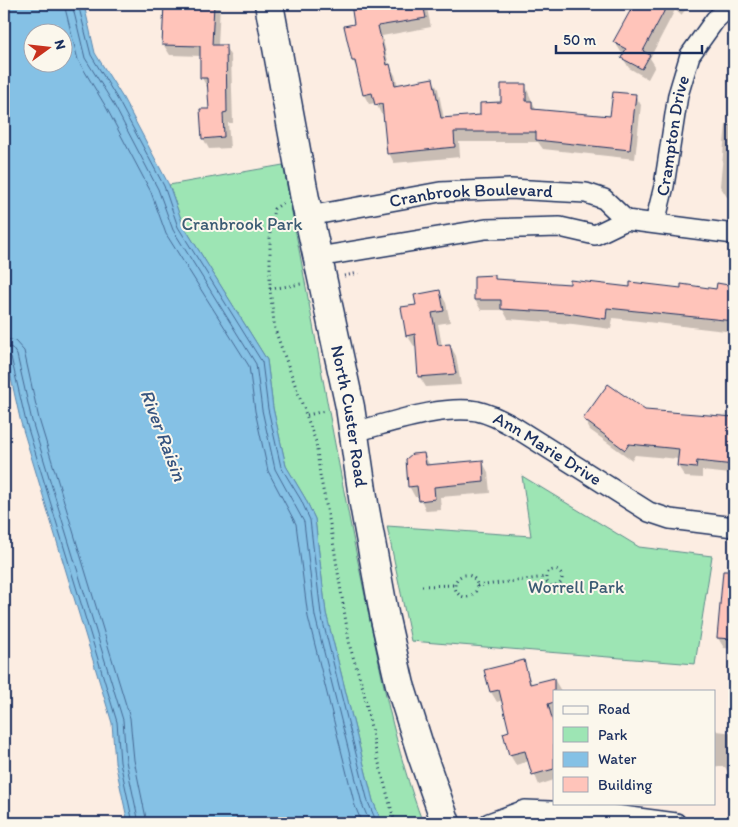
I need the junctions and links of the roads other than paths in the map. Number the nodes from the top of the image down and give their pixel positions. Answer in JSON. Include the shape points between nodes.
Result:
{"nodes":[{"id":1,"x":269,"y":4,"type":"edge"},
{"id":2,"x":732,"y":4,"type":"edge"},
{"id":3,"x":299,"y":209,"type":"junction"},
{"id":4,"x":626,"y":220,"type":"junction"},
{"id":5,"x":655,"y":223,"type":"junction"},
{"id":6,"x":734,"y":234,"type":"edge"},
{"id":7,"x":318,"y":257,"type":"junction"},
{"id":8,"x":354,"y":432,"type":"junction"},
{"id":9,"x":734,"y":527,"type":"edge"},
{"id":10,"x":545,"y":818,"type":"edge"},
{"id":11,"x":446,"y":823,"type":"edge"},
{"id":12,"x":488,"y":823,"type":"edge"},
{"id":13,"x":676,"y":823,"type":"edge"}],
"edges":[{"from":1,"to":3,"type":"street","name":"North Custer Road"},
{"from":2,"to":5,"type":"street","name":"Crampton Drive","via":[[715,20],[690,55],[678,95]]},
{"from":3,"to":4,"type":"street","name":"Cranbrook Boulevard","via":[[440,192],[510,189],[586,193],[604,199]]},
{"from":3,"to":7,"type":"street","name":"North Custer Road"},
{"from":4,"to":5,"type":"street"},
{"from":4,"to":7,"type":"street","name":"Cranbrook Boulevard","via":[[595,235],[560,227],[486,229]]},
{"from":5,"to":6,"type":"street"},
{"from":7,"to":8,"type":"street","name":"North Custer Road"},
{"from":8,"to":9,"type":"street","name":"Ann Marie Drive","via":[[441,412],[477,412],[497,417],[516,428],[649,512],[670,519]]},
{"from":8,"to":11,"type":"street","name":"North Custer Road","via":[[369,530],[400,685]]},
{"from":10,"to":12,"type":"street","via":[[525,810]]},
{"from":10,"to":13,"type":"street","via":[[600,813]]}]}
